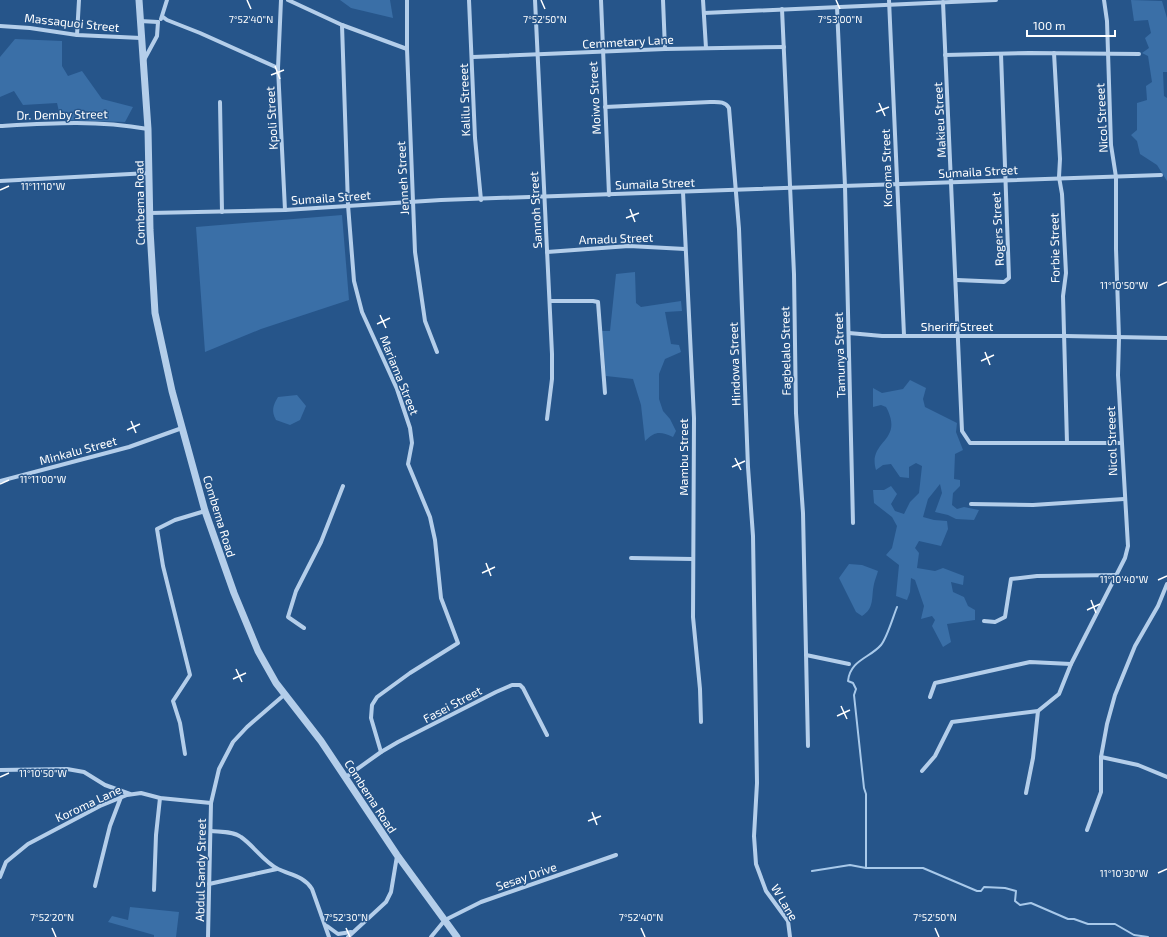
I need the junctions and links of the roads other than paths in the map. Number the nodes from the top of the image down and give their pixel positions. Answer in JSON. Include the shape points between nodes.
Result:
{"nodes":[{"id":1,"x":79,"y":0,"type":"edge"},
{"id":2,"x":139,"y":0,"type":"edge"},
{"id":3,"x":167,"y":0,"type":"edge"},
{"id":4,"x":281,"y":0,"type":"edge"},
{"id":5,"x":288,"y":0,"type":"edge"},
{"id":6,"x":407,"y":0,"type":"edge"},
{"id":7,"x":470,"y":0,"type":"edge"},
{"id":8,"x":535,"y":0,"type":"edge"},
{"id":9,"x":601,"y":0,"type":"edge"},
{"id":10,"x":663,"y":0,"type":"edge"},
{"id":11,"x":703,"y":0,"type":"edge"},
{"id":12,"x":889,"y":0,"type":"edge"},
{"id":13,"x":996,"y":0,"type":"edge"},
{"id":14,"x":1104,"y":0,"type":"edge"},
{"id":15,"x":943,"y":2,"type":"junction"},
{"id":16,"x":889,"y":6,"type":"junction"},
{"id":17,"x":837,"y":7,"type":"junction"},
{"id":18,"x":782,"y":9,"type":"junction"},
{"id":19,"x":704,"y":13,"type":"junction"},
{"id":20,"x":163,"y":17,"type":"junction"},
{"id":21,"x":140,"y":21,"type":"junction"},
{"id":22,"x":158,"y":22,"type":"junction"},
{"id":23,"x":342,"y":25,"type":"junction"},
{"id":24,"x":0,"y":26,"type":"edge"},
{"id":25,"x":77,"y":36,"type":"junction"},
{"id":26,"x":142,"y":38,"type":"junction"},
{"id":27,"x":784,"y":47,"type":"junction"},
{"id":28,"x":706,"y":48,"type":"junction"},
{"id":29,"x":407,"y":49,"type":"junction"},
{"id":30,"x":666,"y":49,"type":"junction"},
{"id":31,"x":602,"y":52,"type":"junction"},
{"id":32,"x":1054,"y":53,"type":"junction"},
{"id":33,"x":1108,"y":53,"type":"junction"},
{"id":34,"x":1001,"y":54,"type":"junction"},
{"id":35,"x":1139,"y":54,"type":"dead end"},
{"id":36,"x":945,"y":55,"type":"junction"},
{"id":37,"x":536,"y":56,"type":"junction"},
{"id":38,"x":473,"y":58,"type":"junction"},
{"id":39,"x":143,"y":60,"type":"junction"},
{"id":40,"x":278,"y":68,"type":"junction"},
{"id":41,"x":220,"y":102,"type":"dead end"},
{"id":42,"x":605,"y":107,"type":"junction"},
{"id":43,"x":0,"y":126,"type":"edge"},
{"id":44,"x":148,"y":129,"type":"junction"},
{"id":45,"x":149,"y":173,"type":"junction"},
{"id":46,"x":1161,"y":175,"type":"dead end"},
{"id":47,"x":1059,"y":177,"type":"junction"},
{"id":48,"x":1116,"y":177,"type":"junction"},
{"id":49,"x":1004,"y":179,"type":"junction"},
{"id":50,"x":0,"y":181,"type":"edge"},
{"id":51,"x":952,"y":182,"type":"junction"},
{"id":52,"x":896,"y":184,"type":"junction"},
{"id":53,"x":845,"y":186,"type":"junction"},
{"id":54,"x":790,"y":189,"type":"junction"},
{"id":55,"x":735,"y":191,"type":"junction"},
{"id":56,"x":683,"y":192,"type":"junction"},
{"id":57,"x":609,"y":194,"type":"junction"},
{"id":58,"x":543,"y":197,"type":"junction"},
{"id":59,"x":481,"y":200,"type":"junction"},
{"id":60,"x":414,"y":201,"type":"junction"},
{"id":61,"x":348,"y":205,"type":"junction"},
{"id":62,"x":285,"y":210,"type":"junction"},
{"id":63,"x":222,"y":212,"type":"junction"},
{"id":64,"x":150,"y":213,"type":"junction"},
{"id":65,"x":686,"y":249,"type":"junction"},
{"id":66,"x":547,"y":252,"type":"junction"},
{"id":67,"x":957,"y":280,"type":"junction"},
{"id":68,"x":550,"y":301,"type":"junction"},
{"id":69,"x":849,"y":333,"type":"junction"},
{"id":70,"x":904,"y":335,"type":"junction"},
{"id":71,"x":957,"y":336,"type":"junction"},
{"id":72,"x":1066,"y":336,"type":"junction"},
{"id":73,"x":1119,"y":338,"type":"junction"},
{"id":74,"x":1167,"y":338,"type":"edge"},
{"id":75,"x":437,"y":352,"type":"dead end"},
{"id":76,"x":605,"y":393,"type":"dead end"},
{"id":77,"x":547,"y":419,"type":"dead end"},
{"id":78,"x":182,"y":428,"type":"junction"},
{"id":79,"x":1067,"y":443,"type":"junction"},
{"id":80,"x":1121,"y":443,"type":"junction"},
{"id":81,"x":0,"y":481,"type":"edge"},
{"id":82,"x":343,"y":486,"type":"dead end"},
{"id":83,"x":1124,"y":499,"type":"junction"},
{"id":84,"x":971,"y":504,"type":"dead end"},
{"id":85,"x":205,"y":511,"type":"junction"},
{"id":86,"x":853,"y":523,"type":"dead end"},
{"id":87,"x":631,"y":558,"type":"dead end"},
{"id":88,"x":693,"y":559,"type":"junction"},
{"id":89,"x":1117,"y":575,"type":"junction"},
{"id":90,"x":1167,"y":584,"type":"edge"},
{"id":91,"x":984,"y":621,"type":"dead end"},
{"id":92,"x":304,"y":628,"type":"dead end"},
{"id":93,"x":806,"y":655,"type":"junction"},
{"id":94,"x":849,"y":664,"type":"dead end"},
{"id":95,"x":1071,"y":664,"type":"junction"},
{"id":96,"x":284,"y":695,"type":"junction"},
{"id":97,"x":930,"y":696,"type":"dead end"},
{"id":98,"x":1038,"y":711,"type":"junction"},
{"id":99,"x":701,"y":722,"type":"dead end"},
{"id":100,"x":547,"y":735,"type":"dead end"},
{"id":101,"x":808,"y":746,"type":"dead end"},
{"id":102,"x":381,"y":752,"type":"junction"},
{"id":103,"x":185,"y":754,"type":"dead end"},
{"id":104,"x":1101,"y":757,"type":"junction"},
{"id":105,"x":0,"y":770,"type":"edge"},
{"id":106,"x":922,"y":771,"type":"dead end"},
{"id":107,"x":346,"y":777,"type":"junction"},
{"id":108,"x":1167,"y":777,"type":"edge"},
{"id":109,"x":1026,"y":793,"type":"dead end"},
{"id":110,"x":131,"y":794,"type":"junction"},
{"id":111,"x":121,"y":797,"type":"junction"},
{"id":112,"x":160,"y":798,"type":"junction"},
{"id":113,"x":211,"y":803,"type":"junction"},
{"id":114,"x":756,"y":807,"type":"joint"},
{"id":115,"x":1087,"y":830,"type":"dead end"},
{"id":116,"x":211,"y":831,"type":"junction"},
{"id":117,"x":397,"y":855,"type":"junction"},
{"id":118,"x":616,"y":856,"type":"dead end"},
{"id":119,"x":0,"y":860,"type":"edge"},
{"id":120,"x":6,"y":862,"type":"junction"},
{"id":121,"x":278,"y":869,"type":"junction"},
{"id":122,"x":0,"y":877,"type":"edge"},
{"id":123,"x":209,"y":884,"type":"junction"},
{"id":124,"x":95,"y":886,"type":"dead end"},
{"id":125,"x":154,"y":890,"type":"dead end"},
{"id":126,"x":444,"y":920,"type":"junction"},
{"id":127,"x":325,"y":925,"type":"junction"},
{"id":128,"x":352,"y":932,"type":"junction"},
{"id":129,"x":208,"y":937,"type":"edge"},
{"id":130,"x":329,"y":937,"type":"edge"},
{"id":131,"x":348,"y":937,"type":"edge"},
{"id":132,"x":431,"y":937,"type":"edge"},
{"id":133,"x":457,"y":937,"type":"edge"},
{"id":134,"x":790,"y":937,"type":"edge"}],
"edges":[{"from":1,"to":25,"type":"street"},
{"from":2,"to":21,"type":"street"},
{"from":3,"to":20,"type":"street"},
{"from":4,"to":40,"type":"street","name":"Kpoli Street"},
{"from":5,"to":23,"type":"street"},
{"from":6,"to":29,"type":"street","name":"Jenneh Street"},
{"from":7,"to":38,"type":"street","name":"Kalilu Streeet"},
{"from":8,"to":37,"type":"street","name":"Sannoh Street"},
{"from":9,"to":31,"type":"street","name":"Moiwo Street"},
{"from":10,"to":30,"type":"street"},
{"from":11,"to":19,"type":"street"},
{"from":12,"to":16,"type":"street","name":"Koroma Street"},
{"from":13,"to":15,"type":"street"},
{"from":14,"to":33,"type":"street","name":"Nicol Streeet"},
{"from":15,"to":16,"type":"street"},
{"from":15,"to":36,"type":"street","name":"Makieu Street"},
{"from":16,"to":17,"type":"street"},
{"from":16,"to":52,"type":"street","name":"Koroma Street"},
{"from":17,"to":18,"type":"street"},
{"from":17,"to":53,"type":"street","name":"Tamunya Street"},
{"from":18,"to":19,"type":"street"},
{"from":18,"to":27,"type":"street","name":"Fagbelalo Street"},
{"from":19,"to":28,"type":"street"},
{"from":20,"to":22,"type":"street"},
{"from":20,"to":40,"type":"street"},
{"from":21,"to":22,"type":"street"},
{"from":21,"to":26,"type":"street","name":"Combema Road"},
{"from":22,"to":39,"type":"street","via":[[157,36]]},
{"from":23,"to":29,"type":"street"},
{"from":23,"to":61,"type":"street","name":"Mariama Street"},
{"from":24,"to":25,"type":"street","name":"Massaquoi Street"},
{"from":25,"to":26,"type":"street","name":"Massaquoi Street"},
{"from":26,"to":39,"type":"street","name":"Combema Road"},
{"from":27,"to":28,"type":"street","name":"Cemmetary Lane"},
{"from":27,"to":54,"type":"street","name":"Fagbelalo Street"},
{"from":28,"to":30,"type":"street","name":"Cemmetary Lane"},
{"from":29,"to":60,"type":"street","name":"Jenneh Street"},
{"from":30,"to":31,"type":"street","name":"Cemmetary Lane"},
{"from":31,"to":37,"type":"street","name":"Cemmetary Lane"},
{"from":31,"to":42,"type":"street","name":"Moiwo Street"},
{"from":32,"to":33,"type":"street"},
{"from":32,"to":34,"type":"street"},
{"from":32,"to":47,"type":"street","name":"Forbie Street"},
{"from":33,"to":35,"type":"street"},
{"from":33,"to":48,"type":"street","name":"Nicol Streeet","via":[[1111,145]]},
{"from":34,"to":36,"type":"street"},
{"from":34,"to":49,"type":"street","name":"Rogers Street"},
{"from":36,"to":51,"type":"street","name":"Makieu Street"},
{"from":37,"to":38,"type":"street","name":"Cemmetary Lane"},
{"from":37,"to":58,"type":"street","name":"Sannoh Street"},
{"from":38,"to":59,"type":"street","name":"Kalilu Streeet","via":[[475,138]]},
{"from":39,"to":44,"type":"street","name":"Combema Road"},
{"from":40,"to":62,"type":"street","name":"Kpoli Street"},
{"from":41,"to":63,"type":"street"},
{"from":42,"to":55,"type":"street","name":"Hindowa Street","via":[[677,102],[727,104],[730,113]]},
{"from":42,"to":57,"type":"street","name":"Moiwo Street"},
{"from":43,"to":44,"type":"street","name":"Dr. Demby Street","via":[[83,122],[112,123]]},
{"from":44,"to":45,"type":"street","name":"Combema Road"},
{"from":45,"to":50,"type":"street"},
{"from":45,"to":64,"type":"street","name":"Combema Road"},
{"from":46,"to":48,"type":"street","name":"Sumaila Street"},
{"from":47,"to":48,"type":"street","name":"Sumaila Street"},
{"from":47,"to":49,"type":"street","name":"Sumaila Street"},
{"from":47,"to":72,"type":"street","name":"Forbie Street","via":[[1066,266]]},
{"from":48,"to":73,"type":"street","name":"Nicol Streeet"},
{"from":49,"to":51,"type":"street","name":"Sumaila Street"},
{"from":49,"to":67,"type":"street","name":"Rogers Street","via":[[1009,278],[1004,282]]},
{"from":51,"to":52,"type":"street","name":"Sumaila Street"},
{"from":51,"to":67,"type":"street","name":"Makieu Street"},
{"from":52,"to":53,"type":"street","name":"Sumaila Street"},
{"from":52,"to":70,"type":"street","name":"Koroma Street"},
{"from":53,"to":54,"type":"street","name":"Sumaila Street"},
{"from":53,"to":69,"type":"street","name":"Tamunya Street"},
{"from":54,"to":55,"type":"street","name":"Sumaila Street"},
{"from":54,"to":93,"type":"street","name":"Fagbelalo Street"},
{"from":55,"to":56,"type":"street","name":"Sumaila Street"},
{"from":55,"to":114,"type":"street","name":"Hindowa Street","via":[[753,536],[758,784]]},
{"from":56,"to":57,"type":"street","name":"Sumaila Street"},
{"from":56,"to":65,"type":"street","name":"Mambu Street"},
{"from":57,"to":58,"type":"street","name":"Sumaila Street"},
{"from":58,"to":59,"type":"street","name":"Sumaila Street"},
{"from":58,"to":66,"type":"street","name":"Sannoh Street"},
{"from":59,"to":60,"type":"street","name":"Sumaila Street"},
{"from":60,"to":61,"type":"street","name":"Sumaila Street"},
{"from":60,"to":75,"type":"street","name":"Jenneh Street","via":[[415,252],[420,292],[425,321]]},
{"from":61,"to":62,"type":"street","name":"Sumaila Street"},
{"from":61,"to":102,"type":"street","name":"Mariama Street","via":[[357,296],[397,389],[410,428],[412,443],[408,464],[430,517],[442,598],[458,643],[377,697],[372,705],[370,718]]},
{"from":62,"to":63,"type":"street","name":"Sumaila Street"},
{"from":63,"to":64,"type":"street","name":"Sumaila Street"},
{"from":64,"to":78,"type":"street","name":"Combema Road","via":[[155,313]]},
{"from":65,"to":66,"type":"street","name":"Amadu Street","via":[[629,246]]},
{"from":65,"to":88,"type":"street","name":"Mambu Street","via":[[694,418]]},
{"from":66,"to":68,"type":"street","name":"Sannoh Street"},
{"from":67,"to":71,"type":"street","name":"Makieu Street"},
{"from":68,"to":76,"type":"street","via":[[598,302]]},
{"from":68,"to":77,"type":"street","name":"Sannoh Street","via":[[552,379]]},
{"from":69,"to":70,"type":"street","name":"Sheriff Street"},
{"from":69,"to":86,"type":"street","name":"Tamunya Street"},
{"from":70,"to":71,"type":"street","name":"Sheriff Street"},
{"from":71,"to":72,"type":"street","name":"Sheriff Street"},
{"from":71,"to":79,"type":"street","name":"Makieu Street","via":[[962,430],[970,443]]},
{"from":72,"to":73,"type":"street","name":"Sheriff Street"},
{"from":72,"to":79,"type":"street","name":"Forbie Street"},
{"from":73,"to":74,"type":"street","name":"Sheriff Street"},
{"from":73,"to":80,"type":"street","name":"Nicol Streeet"},
{"from":78,"to":81,"type":"street","name":"Minkalu Street","via":[[129,447]]},
{"from":78,"to":85,"type":"street","name":"Combema Road"},
{"from":79,"to":80,"type":"street"},
{"from":80,"to":83,"type":"street","name":"Nicol Streeet"},
{"from":82,"to":92,"type":"street","via":[[321,542],[296,591],[288,617]]},
{"from":83,"to":84,"type":"street","via":[[1033,505]]},
{"from":83,"to":89,"type":"street","name":"Nicol Streeet","via":[[1128,546]]},
{"from":85,"to":96,"type":"street","name":"Combema Road","via":[[253,639]]},
{"from":85,"to":103,"type":"street","via":[[175,520],[157,529],[163,566],[190,675],[173,701]]},
{"from":87,"to":88,"type":"street"},
{"from":88,"to":99,"type":"street","name":"Mambu Street","via":[[693,617]]},
{"from":89,"to":91,"type":"street","via":[[1010,579],[1005,617],[995,622]]},
{"from":89,"to":95,"type":"street","name":"Nicol Streeet"},
{"from":90,"to":104,"type":"street","via":[[1122,675],[1107,724]]},
{"from":93,"to":94,"type":"street"},
{"from":93,"to":101,"type":"street","name":"Fagbelalo Street"},
{"from":95,"to":97,"type":"street","via":[[1030,662],[938,681]]},
{"from":95,"to":98,"type":"street","name":"Nicol Streeet","via":[[1061,691]]},
{"from":96,"to":107,"type":"street","name":"Combema Road","via":[[302,715]]},
{"from":96,"to":113,"type":"street","name":"Abdul Sandy Street","via":[[233,742],[219,770]]},
{"from":98,"to":106,"type":"street","via":[[952,722],[933,760]]},
{"from":98,"to":109,"type":"street"},
{"from":100,"to":102,"type":"street","name":"Fasei Street","via":[[523,688],[516,684]]},
{"from":102,"to":107,"type":"street","name":"Fasei Street"},
{"from":104,"to":108,"type":"street","via":[[1138,765]]},
{"from":104,"to":115,"type":"street","via":[[1101,792]]},
{"from":105,"to":110,"type":"street","via":[[67,769],[84,772],[105,785]]},
{"from":107,"to":117,"type":"street","name":"Combema Road"},
{"from":110,"to":111,"type":"street","name":"Koroma Lane"},
{"from":110,"to":112,"type":"street","name":"Koroma Lane","via":[[141,793]]},
{"from":111,"to":120,"type":"street","name":"Koroma Lane","via":[[45,834],[16,852]]},
{"from":111,"to":124,"type":"street","via":[[110,826]]},
{"from":112,"to":113,"type":"street","name":"Koroma Lane"},
{"from":112,"to":125,"type":"street"},
{"from":113,"to":116,"type":"street","name":"Abdul Sandy Street"},
{"from":114,"to":134,"type":"street","name":"W Lane","via":[[756,864],[766,891],[788,921]]},
{"from":116,"to":121,"type":"street","via":[[241,837]]},
{"from":116,"to":123,"type":"street","name":"Abdul Sandy Street"},
{"from":117,"to":126,"type":"street","name":"Combema Road"},
{"from":117,"to":128,"type":"street","via":[[391,892],[386,902]]},
{"from":118,"to":126,"type":"street","name":"Sesay Drive","via":[[481,902]]},
{"from":119,"to":120,"type":"street"},
{"from":120,"to":122,"type":"street"},
{"from":121,"to":123,"type":"street"},
{"from":121,"to":127,"type":"street","via":[[308,882]]},
{"from":123,"to":129,"type":"street","name":"Abdul Sandy Street"},
{"from":126,"to":132,"type":"street"},
{"from":126,"to":133,"type":"street","name":"Combema Road"},
{"from":127,"to":128,"type":"street","via":[[338,934]]},
{"from":127,"to":130,"type":"street"},
{"from":128,"to":131,"type":"street"}]}
